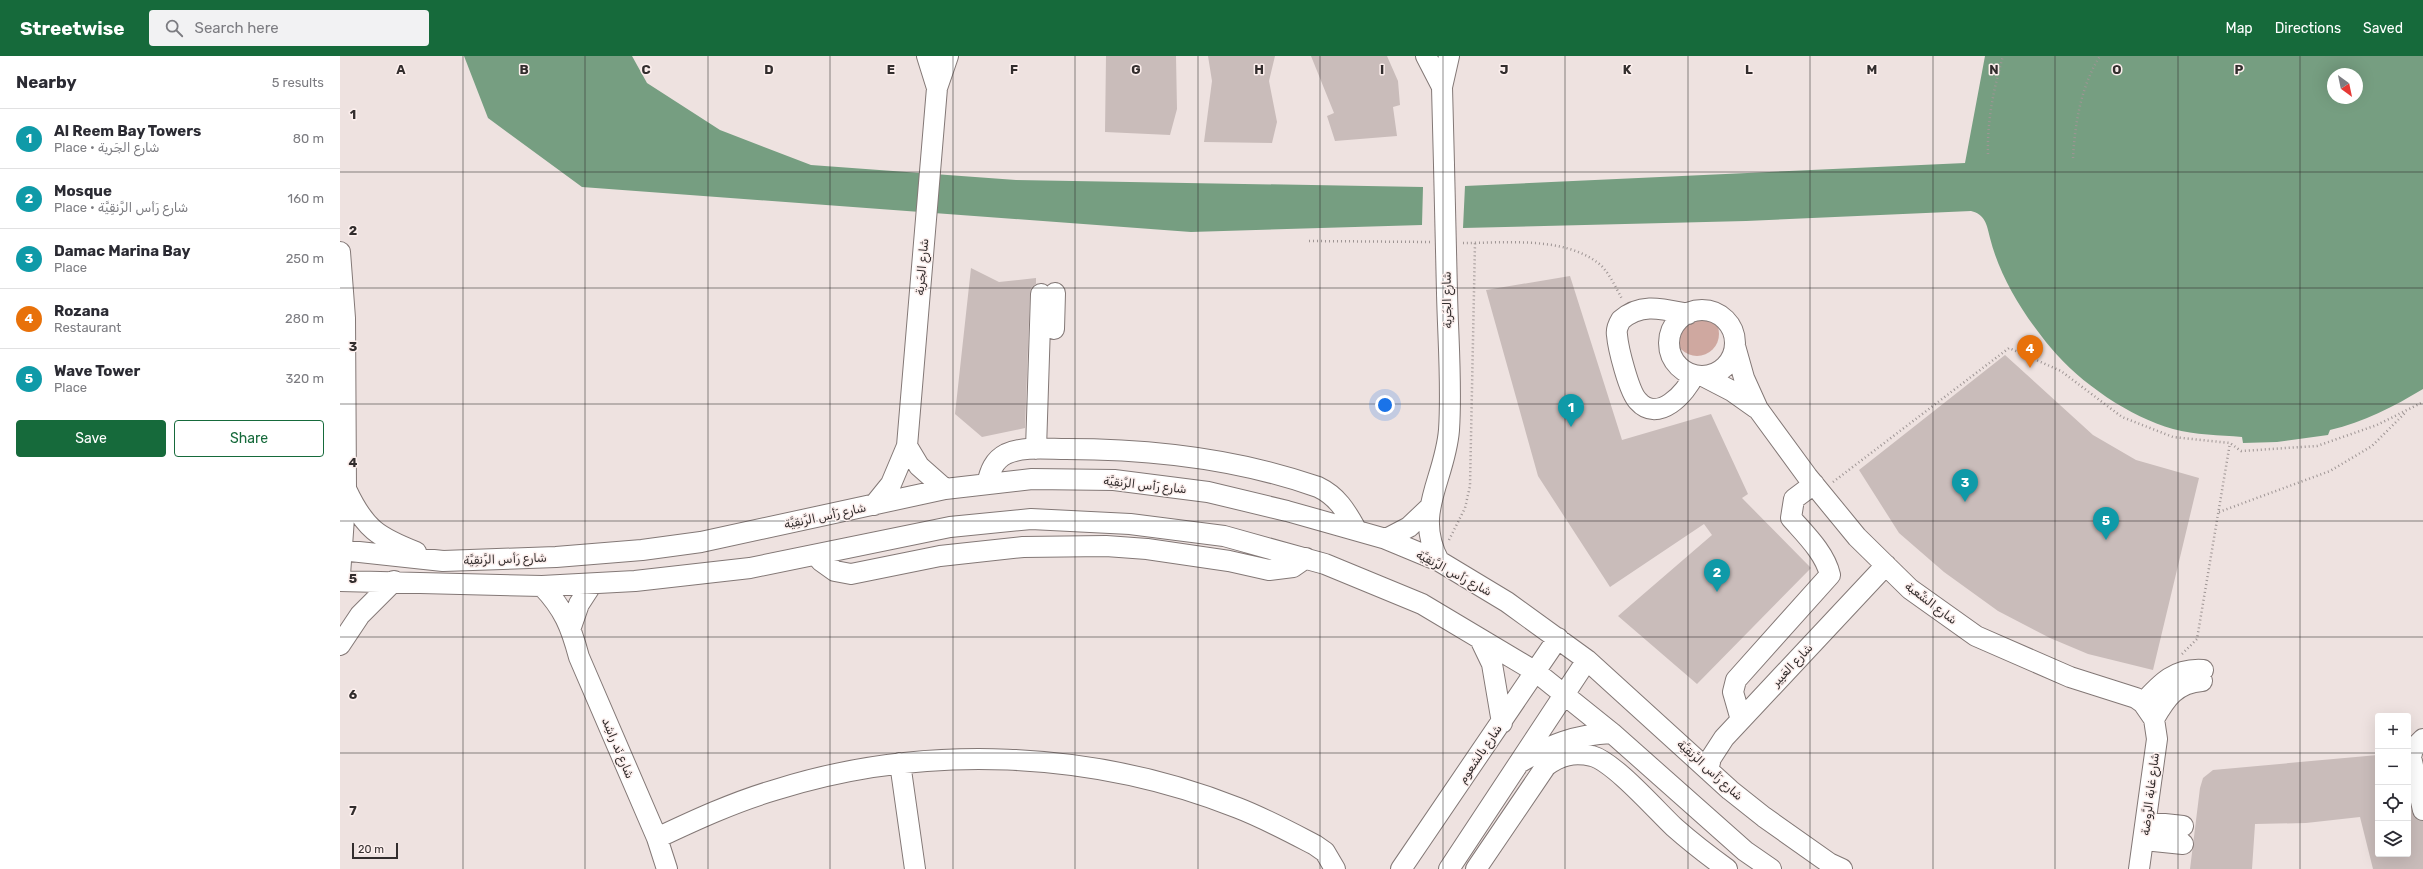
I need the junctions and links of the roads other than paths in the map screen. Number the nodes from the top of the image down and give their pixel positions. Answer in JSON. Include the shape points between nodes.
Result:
{"nodes":[{"id":1,"x":927,"y":56,"type":"edge"},
{"id":2,"x":948,"y":56,"type":"edge"},
{"id":3,"x":1426,"y":56,"type":"edge"},
{"id":4,"x":1449,"y":56,"type":"edge"},
{"id":5,"x":1442,"y":87,"type":"junction"},
{"id":6,"x":936,"y":88,"type":"junction"},
{"id":7,"x":340,"y":252,"type":"edge"},
{"id":8,"x":1048,"y":293,"type":"dead end"},
{"id":9,"x":1688,"y":314,"type":"junction"},
{"id":10,"x":1735,"y":346,"type":"junction"},
{"id":11,"x":1699,"y":375,"type":"junction"},
{"id":12,"x":1758,"y":409,"type":"junction"},
{"id":13,"x":907,"y":446,"type":"junction"},
{"id":14,"x":1042,"y":449,"type":"junction"},
{"id":15,"x":987,"y":484,"type":"junction"},
{"id":16,"x":1817,"y":488,"type":"junction"},
{"id":17,"x":346,"y":489,"type":"junction"},
{"id":18,"x":945,"y":489,"type":"junction"},
{"id":19,"x":874,"y":505,"type":"junction"},
{"id":20,"x":1428,"y":509,"type":"junction"},
{"id":21,"x":1356,"y":529,"type":"junction"},
{"id":22,"x":1386,"y":539,"type":"junction"},
{"id":23,"x":341,"y":550,"type":"edge"},
{"id":24,"x":816,"y":555,"type":"junction"},
{"id":25,"x":1306,"y":558,"type":"junction"},
{"id":26,"x":443,"y":561,"type":"junction"},
{"id":27,"x":1439,"y":561,"type":"junction"},
{"id":28,"x":1886,"y":566,"type":"junction"},
{"id":29,"x":340,"y":575,"type":"edge"},
{"id":30,"x":394,"y":580,"type":"junction"},
{"id":31,"x":340,"y":581,"type":"edge"},
{"id":32,"x":592,"y":584,"type":"junction"},
{"id":33,"x":542,"y":586,"type":"junction"},
{"id":34,"x":571,"y":627,"type":"junction"},
{"id":35,"x":1558,"y":638,"type":"junction"},
{"id":36,"x":1480,"y":639,"type":"junction"},
{"id":37,"x":340,"y":646,"type":"edge"},
{"id":38,"x":1587,"y":660,"type":"junction"},
{"id":39,"x":1536,"y":672,"type":"junction"},
{"id":40,"x":2203,"y":676,"type":"dead end"},
{"id":41,"x":1564,"y":693,"type":"junction"},
{"id":42,"x":2149,"y":711,"type":"junction"},
{"id":43,"x":1741,"y":720,"type":"junction"},
{"id":44,"x":1502,"y":723,"type":"junction"},
{"id":45,"x":1612,"y":733,"type":"junction"},
{"id":46,"x":2423,"y":739,"type":"edge"},
{"id":47,"x":900,"y":763,"type":"junction"},
{"id":48,"x":1517,"y":764,"type":"junction"},
{"id":49,"x":1708,"y":770,"type":"junction"},
{"id":50,"x":2423,"y":810,"type":"edge"},
{"id":51,"x":2145,"y":831,"type":"junction"},
{"id":52,"x":2183,"y":835,"type":"dead end"},
{"id":53,"x":657,"y":838,"type":"junction"},
{"id":54,"x":667,"y":869,"type":"edge"},
{"id":55,"x":915,"y":869,"type":"edge"},
{"id":56,"x":1335,"y":869,"type":"edge"},
{"id":57,"x":1401,"y":869,"type":"edge"},
{"id":58,"x":1449,"y":869,"type":"edge"},
{"id":59,"x":1476,"y":869,"type":"edge"},
{"id":60,"x":1726,"y":869,"type":"edge"},
{"id":61,"x":1771,"y":869,"type":"edge"},
{"id":62,"x":1842,"y":869,"type":"edge"},
{"id":63,"x":2139,"y":869,"type":"edge"}],
"edges":[{"from":1,"to":6,"type":"street","name":"شارع الجَرية"},
{"from":2,"to":6,"type":"street","name":"شارع الجَرية"},
{"from":3,"to":5,"type":"street","name":"شارع الجَرية"},
{"from":4,"to":5,"type":"street","name":"شارع الجَرية"},
{"from":5,"to":20,"type":"street","name":"شارع الجَرية","bridge":true,"via":[[1449,431],[1442,471]]},
{"from":6,"to":13,"type":"street","name":"شارع الجَرية"},
{"from":7,"to":17,"type":"street","via":[[345,318]]},
{"from":8,"to":14,"type":"street"},
{"from":9,"to":10,"type":"street","via":[[1697,311],[1716,314],[1731,327]]},
{"from":9,"to":11,"type":"street","via":[[1673,328],[1669,347],[1677,364]]},
{"from":9,"to":11,"type":"street","via":[[1658,307],[1631,312],[1621,320],[1617,334],[1632,392],[1638,402],[1652,409],[1667,405],[1683,393]]},
{"from":10,"to":11,"type":"street","via":[[1728,363],[1713,374]]},
{"from":10,"to":12,"type":"street","name":"شارع الشِّعبة","via":[[1744,378]]},
{"from":11,"to":12,"type":"street","name":"شارع الشِّعبة","via":[[1732,391]]},
{"from":12,"to":16,"type":"street","name":"شارع الشِّعبة"},
{"from":13,"to":18,"type":"street","via":[[927,475]]},
{"from":13,"to":19,"type":"street","name":"شارع الجَرية","via":[[898,472]]},
{"from":14,"to":15,"type":"street","via":[[1012,452],[1000,458],[991,468]]},
{"from":14,"to":21,"type":"street","via":[[1128,450],[1165,454],[1273,474],[1307,483],[1328,492],[1342,505]]},
{"from":15,"to":18,"type":"street","name":"شارع رَأس الرَّنقِيَّة"},
{"from":15,"to":21,"type":"street","name":"شارع رَأس الرَّنقِيَّة","via":[[1032,479],[1114,480],[1208,492]]},
{"from":16,"to":28,"type":"street","name":"شارع الشِّعبة","via":[[1858,538]]},
{"from":16,"to":43,"type":"street","via":[[1794,499],[1791,518],[1828,566],[1830,575],[1736,680],[1733,692]]},
{"from":17,"to":23,"type":"street"},
{"from":17,"to":26,"type":"street","via":[[357,513],[366,525],[393,542]]},
{"from":18,"to":19,"type":"street","name":"شارع رَأس الرَّنقِيَّة"},
{"from":19,"to":26,"type":"street","name":"شارع رَأس الرَّنقِيَّة","via":[[701,542],[656,548],[556,557]]},
{"from":20,"to":22,"type":"street","name":"شارع الجَرية","via":[[1409,527]]},
{"from":20,"to":27,"type":"street","name":"شارع الجَرية","via":[[1428,531]]},
{"from":21,"to":22,"type":"street","name":"شارع رَأس الرَّنقِيَّة"},
{"from":22,"to":27,"type":"street","name":"شارع رَأس الرَّنقِيَّة"},
{"from":23,"to":26,"type":"street","name":"شارع رَأس الرَّنقِيَّة"},
{"from":23,"to":29,"type":"street"},
{"from":24,"to":25,"type":"street","name":"شارع رَأس الرَّنقِيَّة","via":[[950,527],[1031,519],[1130,524],[1224,536]]},
{"from":24,"to":25,"type":"street","via":[[831,569],[851,574],[940,556],[1023,547],[1106,546],[1147,549],[1269,570],[1292,567]]},
{"from":24,"to":32,"type":"street","name":"شارع رَأس الرَّنقِيَّة","via":[[750,568]]},
{"from":25,"to":36,"type":"street","name":"شارع رَأس الرَّنقِيَّة","via":[[1422,604]]},
{"from":27,"to":35,"type":"street","name":"شارع رَأس الرَّنقِيَّة","via":[[1508,602]]},
{"from":28,"to":42,"type":"street","name":"شارع الشِّعبة","via":[[1910,589],[1976,636],[2070,678],[2125,694]]},
{"from":28,"to":43,"type":"street","name":"شارع العَبِير"},
{"from":30,"to":31,"type":"street","name":"شارع رَأس الرَّنقِيَّة"},
{"from":30,"to":33,"type":"street","name":"شارع رَأس الرَّنقِيَّة"},
{"from":30,"to":37,"type":"street","via":[[360,615]]},
{"from":32,"to":33,"type":"street","name":"شارع رَأس الرَّنقِيَّة"},
{"from":32,"to":34,"type":"street","via":[[579,604]]},
{"from":33,"to":34,"type":"street","name":"شارع نَد راشِد","via":[[559,605]]},
{"from":34,"to":53,"type":"street","name":"شارع نَد راشِد","via":[[579,657]]},
{"from":35,"to":38,"type":"street","name":"شارع رَأس الرَّنقِيَّة"},
{"from":35,"to":39,"type":"street","name":"شارع بالشعوم"},
{"from":36,"to":39,"type":"street","name":"شارع رَأس الرَّنقِيَّة"},
{"from":36,"to":44,"type":"street","via":[[1492,664]]},
{"from":38,"to":41,"type":"street"},
{"from":38,"to":49,"type":"street","name":"شارع رَأس الرَّنقِيَّة"},
{"from":39,"to":41,"type":"street","name":"شارع رَأس الرَّنقِيَّة"},
{"from":39,"to":44,"type":"street","name":"شارع بالشعوم"},
{"from":40,"to":42,"type":"street","via":[[2188,670],[2174,674],[2158,686]]},
{"from":41,"to":45,"type":"street","name":"شارع رَأس الرَّنقِيَّة"},
{"from":41,"to":48,"type":"street"},
{"from":42,"to":51,"type":"street","name":"شارع غابة الرَّوضة","via":[[2157,739]]},
{"from":43,"to":49,"type":"street","name":"شارع العَبِير","via":[[1717,748]]},
{"from":44,"to":57,"type":"street","name":"شارع بالشعوم"},
{"from":45,"to":48,"type":"street","via":[[1586,734],[1561,741]]},
{"from":45,"to":61,"type":"street","name":"شارع رَأس الرَّنقِيَّة","via":[[1745,851]]},
{"from":46,"to":50,"type":"street","via":[[2413,749],[2411,757]]},
{"from":47,"to":53,"type":"street","via":[[837,774],[775,790],[715,811]]},
{"from":47,"to":55,"type":"street"},
{"from":47,"to":56,"type":"street","via":[[994,759],[1072,765],[1156,781],[1238,808],[1315,845],[1325,852]]},
{"from":48,"to":58,"type":"street"},
{"from":49,"to":62,"type":"street","name":"شارع رَأس الرَّنقِيَّة","via":[[1764,817]]},
{"from":51,"to":52,"type":"street"},
{"from":51,"to":63,"type":"street","name":"شارع غابة الرَّوضة"},
{"from":53,"to":54,"type":"street","name":"شارع نَد راشِد"},
{"from":59,"to":60,"type":"street","via":[[1546,766],[1557,758],[1577,754],[1593,756],[1607,764],[1676,828]]}]}
